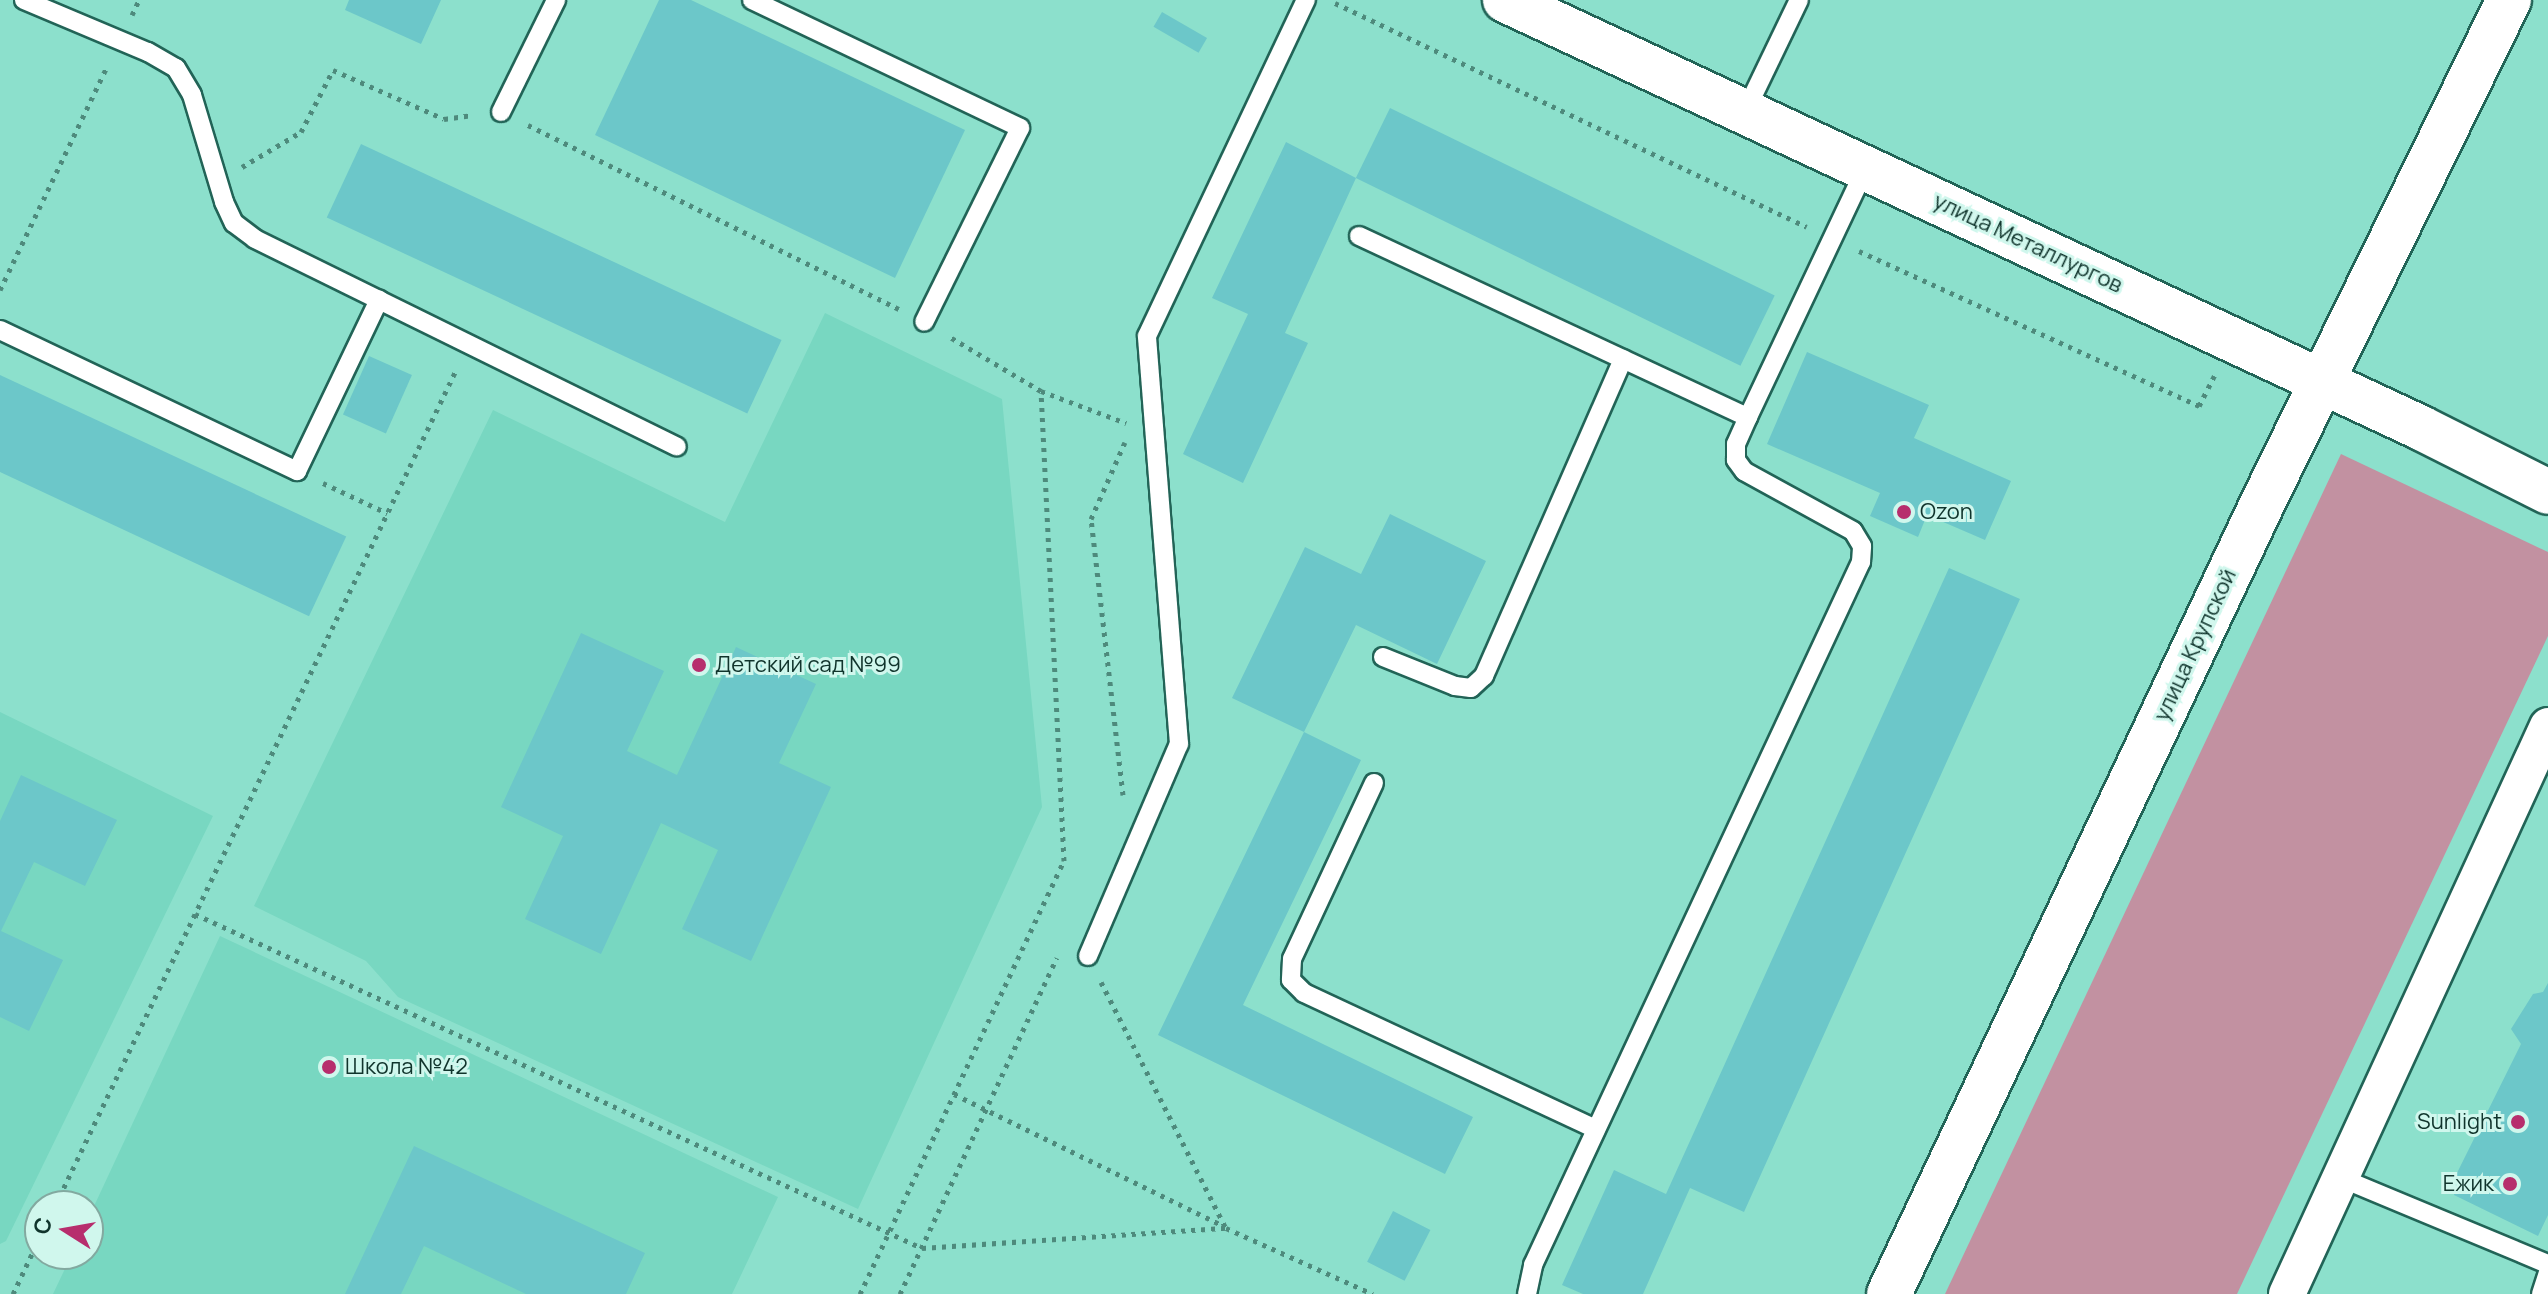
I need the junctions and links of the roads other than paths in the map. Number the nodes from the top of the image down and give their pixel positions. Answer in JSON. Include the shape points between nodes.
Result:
{"nodes":[{"id":1,"x":24,"y":0,"type":"edge"},
{"id":2,"x":556,"y":0,"type":"edge"},
{"id":3,"x":752,"y":0,"type":"edge"},
{"id":4,"x":1306,"y":0,"type":"edge"},
{"id":5,"x":1505,"y":0,"type":"edge"},
{"id":6,"x":1799,"y":0,"type":"edge"},
{"id":7,"x":2509,"y":0,"type":"edge"},
{"id":8,"x":1746,"y":110,"type":"junction"},
{"id":9,"x":501,"y":112,"type":"road end"},
{"id":10,"x":1866,"y":167,"type":"junction"},
{"id":11,"x":1359,"y":236,"type":"dead end"},
{"id":12,"x":379,"y":300,"type":"junction"},
{"id":13,"x":924,"y":322,"type":"road end"},
{"id":14,"x":0,"y":330,"type":"edge"},
{"id":15,"x":1623,"y":359,"type":"junction"},
{"id":16,"x":2322,"y":381,"type":"junction"},
{"id":17,"x":1748,"y":417,"type":"junction"},
{"id":18,"x":677,"y":447,"type":"dead end"},
{"id":19,"x":2548,"y":492,"type":"edge"},
{"id":20,"x":1383,"y":657,"type":"dead end"},
{"id":21,"x":2548,"y":726,"type":"edge"},
{"id":22,"x":1374,"y":783,"type":"dead end"},
{"id":23,"x":1088,"y":956,"type":"road end"},
{"id":24,"x":1596,"y":1129,"type":"junction"},
{"id":25,"x":2341,"y":1178,"type":"junction"},
{"id":26,"x":2548,"y":1264,"type":"edge"},
{"id":27,"x":2548,"y":1272,"type":"edge"},
{"id":28,"x":1527,"y":1294,"type":"edge"},
{"id":29,"x":1889,"y":1294,"type":"edge"},
{"id":30,"x":2287,"y":1294,"type":"edge"},
{"id":31,"x":2541,"y":1294,"type":"edge"}],
"edges":[{"from":1,"to":12,"type":"lane","via":[[176,68],[192,95],[234,223]]},
{"from":2,"to":9,"type":"lane"},
{"from":3,"to":13,"type":"lane","via":[[1020,128]]},
{"from":4,"to":23,"type":"lane","via":[[1147,336],[1179,744]]},
{"from":5,"to":8,"type":"main road","name":"улица Металлургов"},
{"from":6,"to":8,"type":"lane"},
{"from":7,"to":16,"type":"main road","name":"улица Крупской"},
{"from":8,"to":10,"type":"main road","name":"улица Металлургов"},
{"from":10,"to":16,"type":"main road","name":"улица Металлургов"},
{"from":10,"to":17,"type":"lane"},
{"from":11,"to":15,"type":"lane"},
{"from":12,"to":14,"type":"lane","via":[[297,471]]},
{"from":12,"to":18,"type":"lane"},
{"from":15,"to":17,"type":"lane"},
{"from":15,"to":20,"type":"lane","via":[[1484,676],[1471,688],[1455,686]]},
{"from":16,"to":19,"type":"main road","name":"улица Металлургов"},
{"from":16,"to":29,"type":"main road","name":"улица Крупской"},
{"from":17,"to":24,"type":"lane","via":[[1736,444],[1736,460],[1744,471],[1853,531],[1862,546],[1861,562]]},
{"from":21,"to":25,"type":"street"},
{"from":22,"to":24,"type":"lane","via":[[1292,959],[1291,980],[1304,993]]},
{"from":24,"to":28,"type":"lane","via":[[1533,1265]]},
{"from":25,"to":26,"type":"lane"},
{"from":25,"to":30,"type":"street"},
{"from":27,"to":31,"type":"lane"}]}
